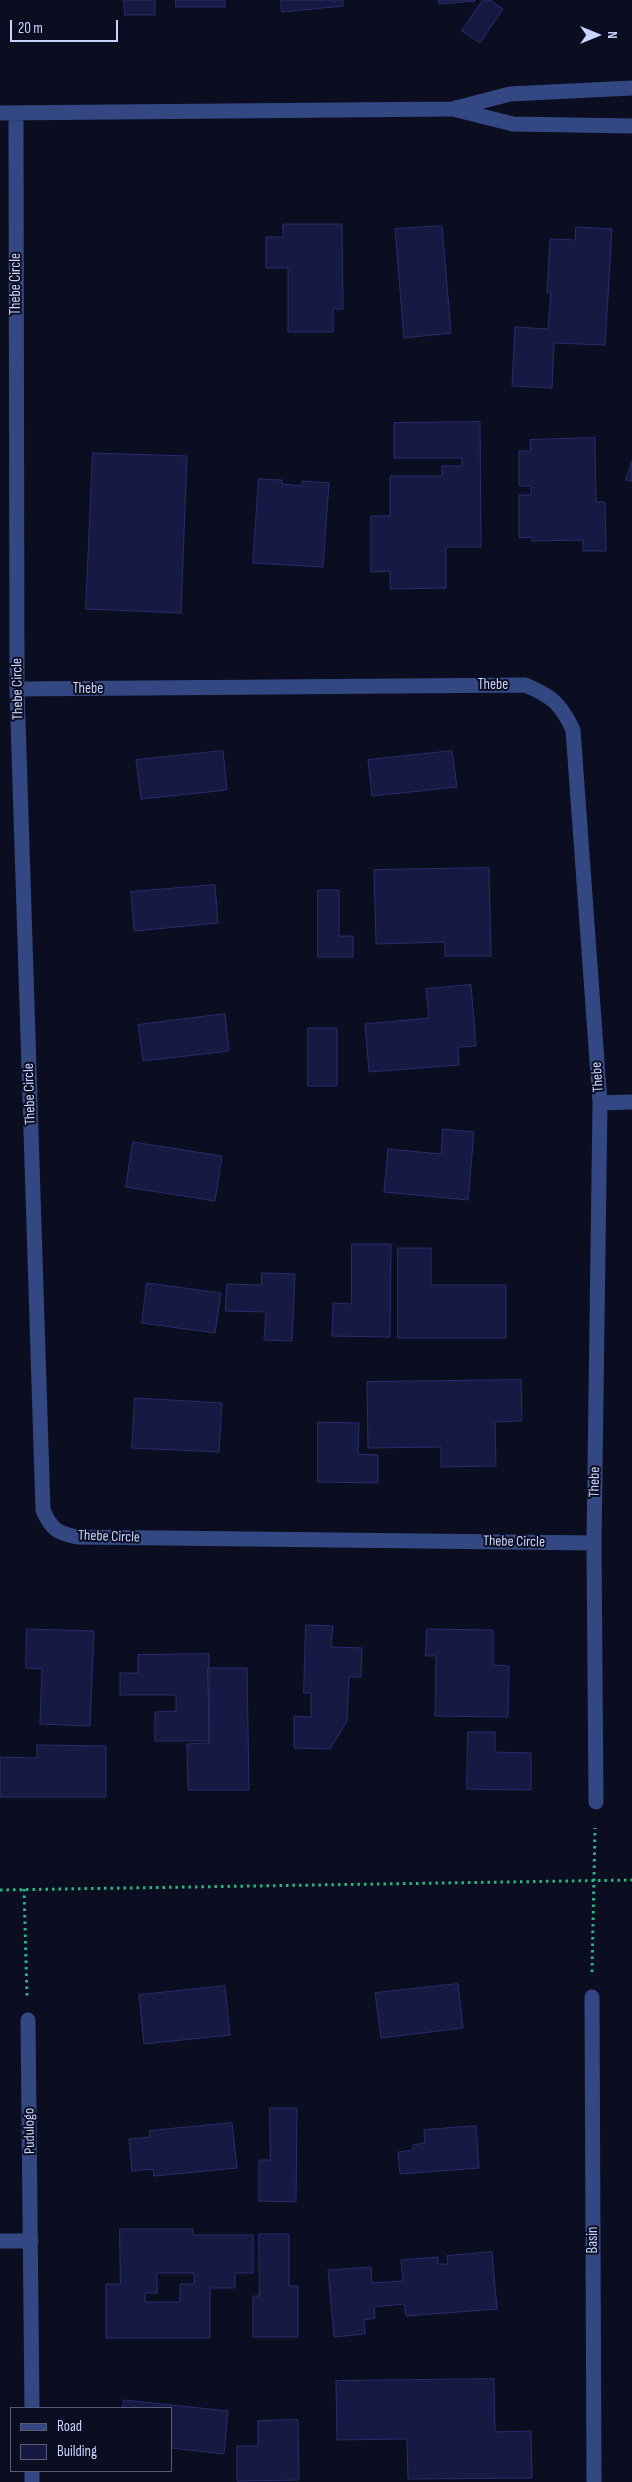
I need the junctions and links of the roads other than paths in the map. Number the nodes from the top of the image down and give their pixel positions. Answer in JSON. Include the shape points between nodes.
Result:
{"nodes":[{"id":1,"x":632,"y":88,"type":"edge"},
{"id":2,"x":452,"y":109,"type":"junction"},
{"id":3,"x":0,"y":113,"type":"edge"},
{"id":4,"x":16,"y":113,"type":"junction"},
{"id":5,"x":632,"y":126,"type":"edge"},
{"id":6,"x":17,"y":689,"type":"junction"},
{"id":7,"x":632,"y":1102,"type":"edge"},
{"id":8,"x":600,"y":1103,"type":"junction"},
{"id":9,"x":594,"y":1543,"type":"junction"},
{"id":10,"x":596,"y":1802,"type":"road end"},
{"id":11,"x":592,"y":1997,"type":"road end"},
{"id":12,"x":28,"y":2020,"type":"road end"},
{"id":13,"x":32,"y":2241,"type":"junction"},
{"id":14,"x":0,"y":2242,"type":"edge"},
{"id":15,"x":32,"y":2407,"type":"edge"},
{"id":16,"x":594,"y":2482,"type":"edge"}],
"edges":[{"from":1,"to":2,"type":"street","via":[[510,94]]},
{"from":2,"to":4,"type":"street"},
{"from":2,"to":5,"type":"street","via":[[514,124]]},
{"from":3,"to":4,"type":"street"},
{"from":4,"to":6,"type":"street","name":"Thebe Circle"},
{"from":6,"to":8,"type":"street","name":"Thebe","via":[[525,685],[547,694],[563,709],[573,730]]},
{"from":6,"to":9,"type":"street","name":"Thebe Circle","via":[[43,1510],[49,1525],[63,1534],[77,1537]]},
{"from":7,"to":8,"type":"street","name":"Thebe"},
{"from":8,"to":9,"type":"street","name":"Thebe"},
{"from":9,"to":10,"type":"street","name":"Thebe"},
{"from":11,"to":16,"type":"street","name":"Basin"},
{"from":12,"to":13,"type":"street","name":"Pudulogo"},
{"from":13,"to":14,"type":"street"},
{"from":13,"to":15,"type":"street","name":"Pudulogo"}]}
